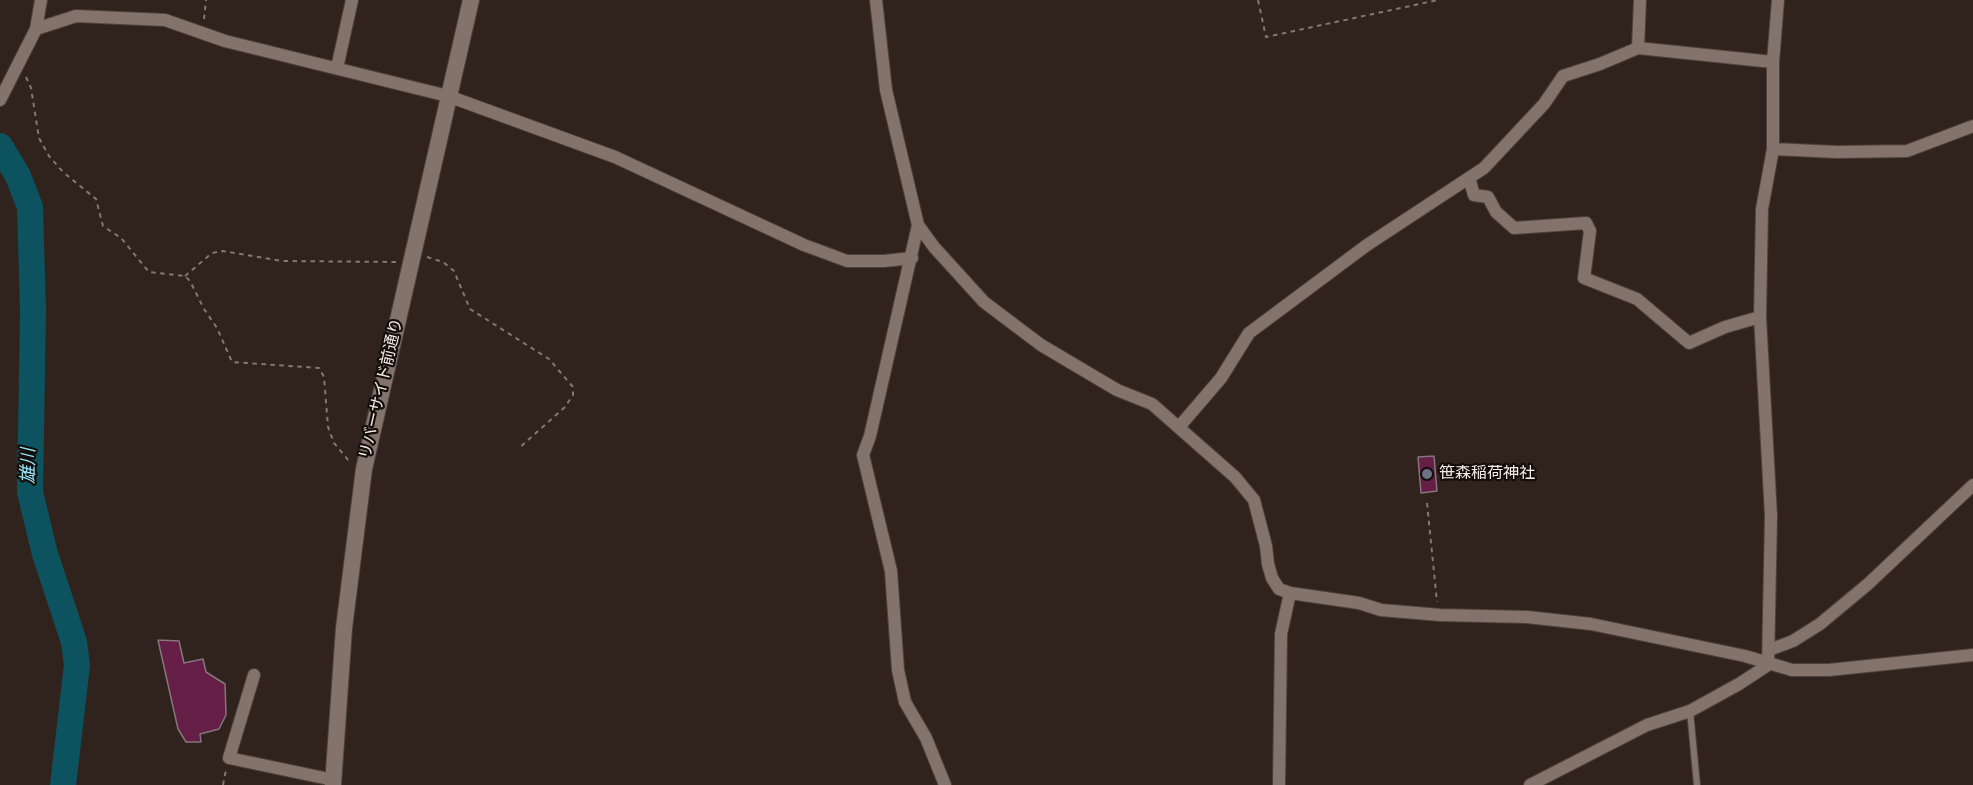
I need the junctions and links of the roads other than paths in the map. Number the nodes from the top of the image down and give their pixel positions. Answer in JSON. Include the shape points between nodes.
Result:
{"nodes":[{"id":1,"x":41,"y":0,"type":"edge"},
{"id":2,"x":352,"y":0,"type":"edge"},
{"id":3,"x":471,"y":0,"type":"edge"},
{"id":4,"x":876,"y":0,"type":"edge"},
{"id":5,"x":1640,"y":0,"type":"edge"},
{"id":6,"x":1778,"y":0,"type":"edge"},
{"id":7,"x":36,"y":29,"type":"junction"},
{"id":8,"x":1638,"y":48,"type":"junction"},
{"id":9,"x":1773,"y":62,"type":"junction"},
{"id":10,"x":337,"y":68,"type":"junction"},
{"id":11,"x":448,"y":96,"type":"junction"},
{"id":12,"x":0,"y":100,"type":"edge"},
{"id":13,"x":1973,"y":126,"type":"edge"},
{"id":14,"x":1773,"y":148,"type":"junction"},
{"id":15,"x":1468,"y":178,"type":"junction"},
{"id":16,"x":918,"y":225,"type":"junction"},
{"id":17,"x":912,"y":258,"type":"junction"},
{"id":18,"x":1760,"y":317,"type":"junction"},
{"id":19,"x":1179,"y":427,"type":"junction"},
{"id":20,"x":1973,"y":485,"type":"edge"},
{"id":21,"x":1290,"y":593,"type":"junction"},
{"id":22,"x":1769,"y":650,"type":"junction"},
{"id":23,"x":1973,"y":655,"type":"edge"},
{"id":24,"x":1768,"y":664,"type":"junction"},
{"id":25,"x":254,"y":675,"type":"dead end"},
{"id":26,"x":1690,"y":711,"type":"junction"},
{"id":27,"x":333,"y":782,"type":"edge"},
{"id":28,"x":945,"y":785,"type":"edge"},
{"id":29,"x":1279,"y":785,"type":"edge"},
{"id":30,"x":1530,"y":785,"type":"edge"},
{"id":31,"x":1698,"y":785,"type":"edge"}],
"edges":[{"from":1,"to":7,"type":"street"},
{"from":2,"to":10,"type":"street"},
{"from":3,"to":11,"type":"street","name":"リバーサイド前通り"},
{"from":4,"to":16,"type":"street","via":[[885,90]]},
{"from":5,"to":8,"type":"street"},
{"from":6,"to":9,"type":"street"},
{"from":7,"to":10,"type":"street","via":[[76,16],[165,20],[225,41]]},
{"from":7,"to":12,"type":"street"},
{"from":8,"to":9,"type":"street"},
{"from":8,"to":15,"type":"street","via":[[1563,76],[1544,104],[1484,168]]},
{"from":9,"to":14,"type":"street"},
{"from":10,"to":11,"type":"street"},
{"from":11,"to":17,"type":"street","via":[[615,157],[847,261]]},
{"from":11,"to":27,"type":"street","name":"リバーサイド前通り","via":[[364,469],[344,628]]},
{"from":13,"to":14,"type":"street","via":[[1907,151]]},
{"from":14,"to":18,"type":"street","via":[[1762,209]]},
{"from":15,"to":18,"type":"street","via":[[1474,195],[1488,197],[1496,212],[1514,228],[1586,223],[1590,231],[1584,278],[1637,299],[1689,343]]},
{"from":15,"to":19,"type":"street","via":[[1367,245],[1249,333],[1221,378]]},
{"from":16,"to":17,"type":"street"},
{"from":16,"to":19,"type":"street","via":[[984,302],[1041,345],[1117,390],[1152,404]]},
{"from":17,"to":28,"type":"street","via":[[863,455],[891,571],[898,670],[905,702],[926,738]]},
{"from":18,"to":22,"type":"street","via":[[1771,516]]},
{"from":19,"to":21,"type":"street","via":[[1235,477],[1254,500],[1272,578],[1280,589]]},
{"from":20,"to":22,"type":"street","via":[[1820,624]]},
{"from":21,"to":24,"type":"street","via":[[1381,610],[1592,624]]},
{"from":21,"to":29,"type":"street","via":[[1281,634]]},
{"from":22,"to":24,"type":"street"},
{"from":23,"to":24,"type":"street","via":[[1829,670],[1792,670]]},
{"from":24,"to":26,"type":"street"},
{"from":25,"to":27,"type":"street","via":[[229,758]]},
{"from":26,"to":30,"type":"street","via":[[1647,725]]},
{"from":26,"to":31,"type":"lane"}]}
